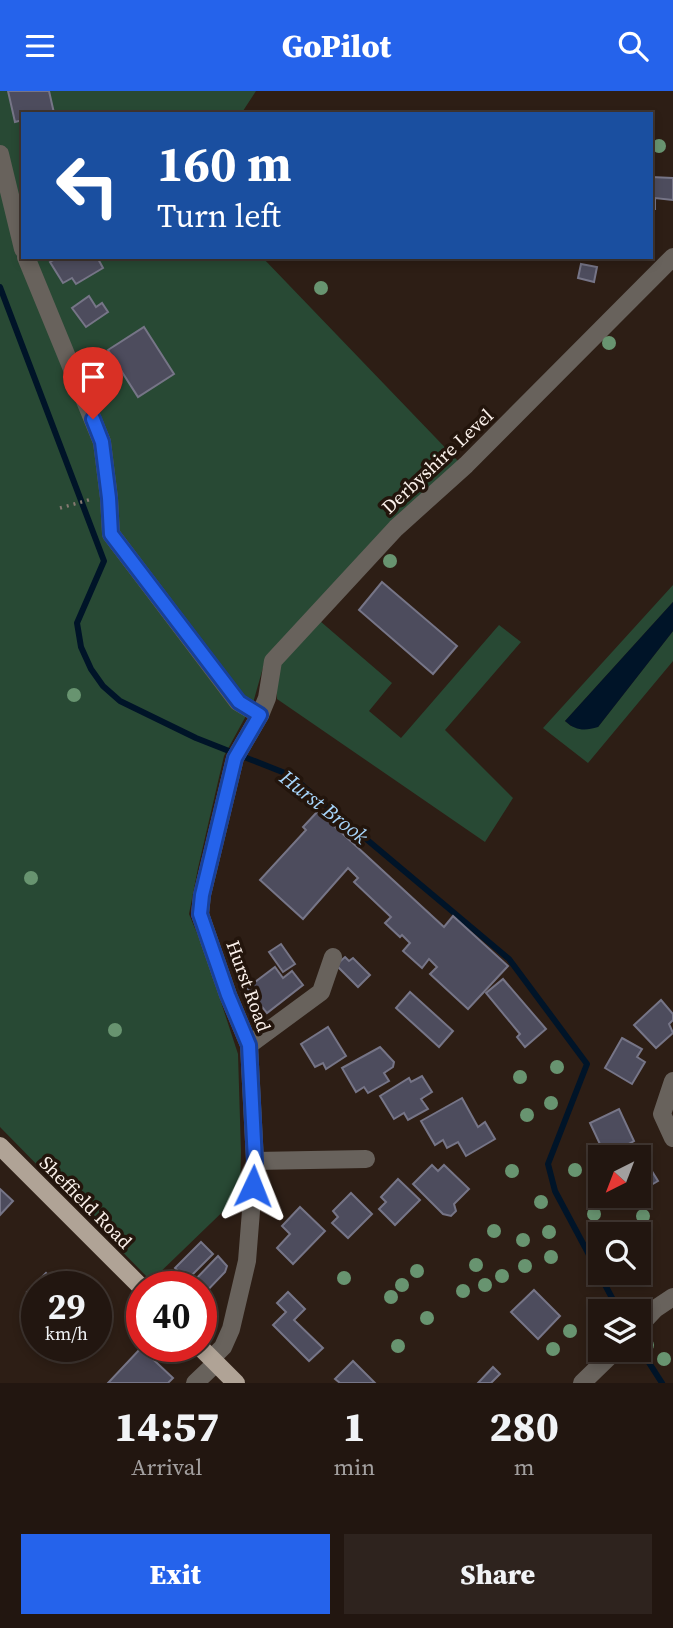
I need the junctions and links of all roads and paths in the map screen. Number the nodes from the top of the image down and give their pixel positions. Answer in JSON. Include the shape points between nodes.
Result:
{"nodes":[{"id":1,"x":0,"y":154,"type":"edge"},
{"id":2,"x":21,"y":241,"type":"edge"},
{"id":3,"x":673,"y":257,"type":"edge"},
{"id":4,"x":27,"y":259,"type":"edge"},
{"id":5,"x":94,"y":499,"type":"dead end"},
{"id":6,"x":60,"y":508,"type":"dead end"},
{"id":7,"x":256,"y":722,"type":"junction"},
{"id":8,"x":333,"y":957,"type":"dead end"},
{"id":9,"x":249,"y":1045,"type":"junction"},
{"id":10,"x":673,"y":1081,"type":"edge"},
{"id":11,"x":673,"y":1138,"type":"edge"},
{"id":12,"x":0,"y":1146,"type":"edge"},
{"id":13,"x":366,"y":1159,"type":"dead end"},
{"id":14,"x":255,"y":1161,"type":"junction"},
{"id":15,"x":126,"y":1272,"type":"edge"},
{"id":16,"x":673,"y":1297,"type":"edge"},
{"id":17,"x":651,"y":1315,"type":"edge"},
{"id":18,"x":217,"y":1350,"type":"edge"},
{"id":19,"x":206,"y":1362,"type":"edge"},
{"id":20,"x":216,"y":1362,"type":"edge"},
{"id":21,"x":604,"y":1362,"type":"edge"},
{"id":22,"x":195,"y":1383,"type":"edge"},
{"id":23,"x":236,"y":1383,"type":"edge"},
{"id":24,"x":582,"y":1383,"type":"edge"}],
"edges":[{"from":1,"to":2,"type":"street"},
{"from":3,"to":7,"type":"street","name":"Derbyshire Level","via":[[466,465],[396,528],[273,661],[267,698]]},
{"from":4,"to":7,"type":"street","via":[[102,442],[111,534]]},
{"from":5,"to":6,"type":"path"},
{"from":7,"to":9,"type":"street","name":"Hurst Road","via":[[235,758],[200,914]]},
{"from":8,"to":9,"type":"street","via":[[321,992]]},
{"from":9,"to":14,"type":"street","name":"Hurst Road"},
{"from":10,"to":11,"type":"street","via":[[662,1114]]},
{"from":12,"to":15,"type":"main road","name":"Sheffield Road"},
{"from":13,"to":14,"type":"street"},
{"from":14,"to":18,"type":"street","name":"Hurst Road","via":[[247,1261],[231,1329]]},
{"from":16,"to":17,"type":"street"},
{"from":19,"to":22,"type":"street","name":"Hurst Road"},
{"from":20,"to":23,"type":"main road"},
{"from":21,"to":24,"type":"street"}]}
